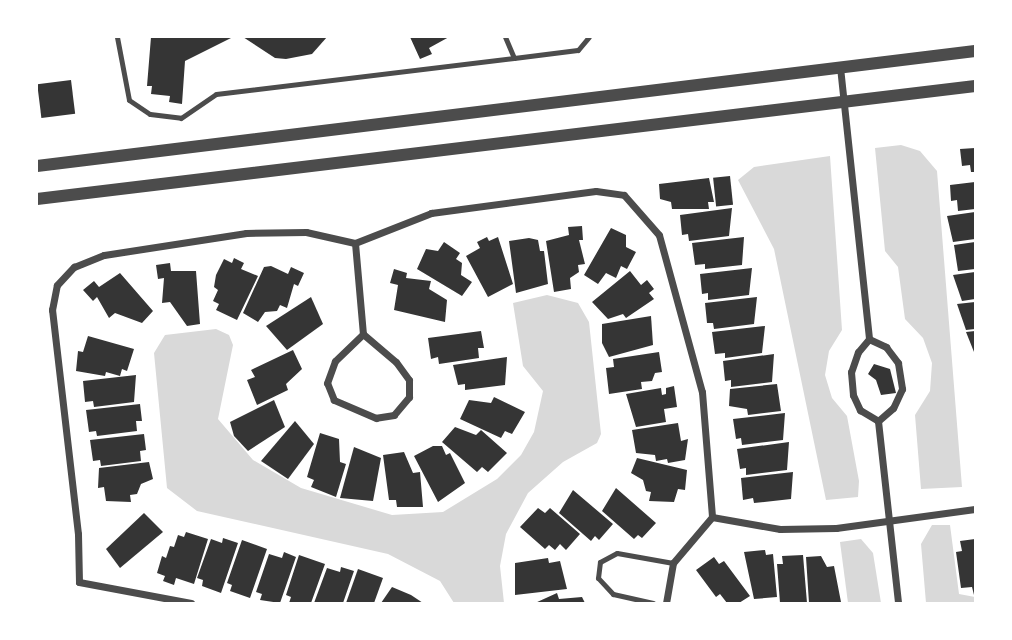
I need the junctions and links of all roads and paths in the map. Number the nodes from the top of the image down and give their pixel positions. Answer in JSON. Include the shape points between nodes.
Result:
{"nodes":[{"id":1,"x":117,"y":37,"type":"edge"},
{"id":2,"x":505,"y":37,"type":"edge"},
{"id":3,"x":589,"y":37,"type":"edge"},
{"id":4,"x":975,"y":51,"type":"edge"},
{"id":5,"x":514,"y":58,"type":"junction"},
{"id":6,"x":840,"y":67,"type":"junction"},
{"id":7,"x":975,"y":86,"type":"edge"},
{"id":8,"x":845,"y":102,"type":"junction"},
{"id":9,"x":37,"y":166,"type":"edge"},
{"id":10,"x":37,"y":199,"type":"edge"},
{"id":11,"x":355,"y":243,"type":"junction"},
{"id":12,"x":363,"y":334,"type":"junction"},
{"id":13,"x":869,"y":339,"type":"junction"},
{"id":14,"x":878,"y":421,"type":"junction"},
{"id":15,"x":975,"y":509,"type":"edge"},
{"id":16,"x":712,"y":517,"type":"junction"},
{"id":17,"x":890,"y":522,"type":"junction"},
{"id":18,"x":673,"y":563,"type":"junction"},
{"id":19,"x":191,"y":603,"type":"edge"},
{"id":20,"x":653,"y":603,"type":"edge"},
{"id":21,"x":666,"y":603,"type":"edge"},
{"id":22,"x":898,"y":603,"type":"edge"}],
"edges":[{"from":1,"to":5,"type":"lane","via":[[129,100],[150,114],[181,118],[216,94]]},
{"from":2,"to":5,"type":"lane"},
{"from":3,"to":5,"type":"lane","via":[[578,50]]},
{"from":4,"to":6,"type":"street"},
{"from":6,"to":8,"type":"street"},
{"from":6,"to":9,"type":"street"},
{"from":7,"to":8,"type":"street"},
{"from":8,"to":10,"type":"street"},
{"from":8,"to":13,"type":"street"},
{"from":11,"to":12,"type":"street"},
{"from":11,"to":16,"type":"street","via":[[431,213],[530,197],[596,191],[624,195],[659,235],[680,300],[702,392]]},
{"from":11,"to":19,"type":"street","via":[[306,232],[246,233],[104,255],[74,267],[57,285],[52,310],[78,534],[79,582]]},
{"from":12,"to":12,"type":"street","via":[[335,361],[327,383],[334,400],[376,418],[394,415],[409,397],[409,380],[396,362]]},
{"from":13,"to":14,"type":"street","via":[[851,372],[853,395],[860,410]]},
{"from":13,"to":14,"type":"street","via":[[887,347],[898,363],[902,389],[893,408]]},
{"from":14,"to":17,"type":"street"},
{"from":15,"to":17,"type":"street"},
{"from":16,"to":17,"type":"street","via":[[779,529]]},
{"from":16,"to":18,"type":"street"},
{"from":17,"to":22,"type":"street"},
{"from":18,"to":20,"type":"lane","via":[[617,553],[600,562],[598,578],[613,594]]},
{"from":18,"to":21,"type":"street"}]}
